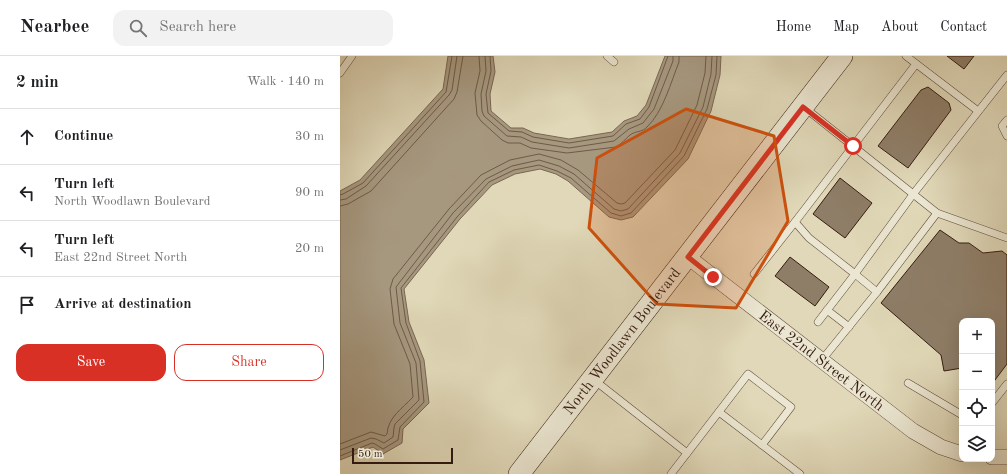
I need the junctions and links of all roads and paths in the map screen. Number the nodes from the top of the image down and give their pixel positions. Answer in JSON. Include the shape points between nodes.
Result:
{"nodes":[{"id":1,"x":352,"y":56,"type":"edge"},
{"id":2,"x":607,"y":56,"type":"edge"},
{"id":3,"x":842,"y":56,"type":"edge"},
{"id":4,"x":906,"y":56,"type":"edge"},
{"id":5,"x":614,"y":62,"type":"dead end"},
{"id":6,"x":916,"y":64,"type":"junction"},
{"id":7,"x":340,"y":73,"type":"edge"},
{"id":8,"x":1007,"y":75,"type":"edge"},
{"id":9,"x":803,"y":107,"type":"junction"},
{"id":10,"x":978,"y":112,"type":"junction"},
{"id":11,"x":1007,"y":120,"type":"edge"},
{"id":12,"x":1007,"y":136,"type":"edge"},
{"id":13,"x":853,"y":146,"type":"junction"},
{"id":14,"x":914,"y":193,"type":"junction"},
{"id":15,"x":937,"y":212,"type":"junction"},
{"id":16,"x":795,"y":222,"type":"junction"},
{"id":17,"x":1007,"y":238,"type":"edge"},
{"id":18,"x":688,"y":257,"type":"junction"},
{"id":19,"x":754,"y":274,"type":"dead end"},
{"id":20,"x":855,"y":274,"type":"junction"},
{"id":21,"x":877,"y":292,"type":"junction"},
{"id":22,"x":828,"y":310,"type":"junction"},
{"id":23,"x":818,"y":322,"type":"dead end"},
{"id":24,"x":849,"y":327,"type":"junction"},
{"id":25,"x":821,"y":361,"type":"junction"},
{"id":26,"x":593,"y":379,"type":"junction"},
{"id":27,"x":908,"y":383,"type":"dead end"},
{"id":28,"x":1007,"y":384,"type":"edge"},
{"id":29,"x":995,"y":399,"type":"edge"},
{"id":30,"x":719,"y":412,"type":"junction"},
{"id":31,"x":959,"y":413,"type":"edge"},
{"id":32,"x":762,"y":445,"type":"junction"},
{"id":33,"x":687,"y":453,"type":"junction"},
{"id":34,"x":959,"y":453,"type":"edge"},
{"id":35,"x":995,"y":457,"type":"edge"},
{"id":36,"x":1007,"y":457,"type":"edge"},
{"id":37,"x":519,"y":474,"type":"edge"},
{"id":38,"x":671,"y":474,"type":"edge"},
{"id":39,"x":800,"y":474,"type":"edge"}],
"edges":[{"from":1,"to":7,"type":"lane"},
{"from":2,"to":5,"type":"lane"},
{"from":3,"to":9,"type":"main road","name":"North Woodlawn Boulevard"},
{"from":4,"to":6,"type":"lane"},
{"from":6,"to":10,"type":"lane"},
{"from":6,"to":13,"type":"lane"},
{"from":8,"to":10,"type":"lane"},
{"from":9,"to":13,"type":"lane"},
{"from":9,"to":18,"type":"main road","name":"North Woodlawn Boulevard"},
{"from":10,"to":14,"type":"lane"},
{"from":11,"to":12,"type":"lane","via":[[1002,126]]},
{"from":13,"to":14,"type":"lane"},
{"from":13,"to":16,"type":"lane"},
{"from":14,"to":15,"type":"lane"},
{"from":14,"to":20,"type":"lane"},
{"from":15,"to":17,"type":"lane"},
{"from":15,"to":21,"type":"lane"},
{"from":16,"to":19,"type":"lane"},
{"from":16,"to":20,"type":"lane","via":[[809,238]]},
{"from":18,"to":25,"type":"street","name":"East 22nd Street North"},
{"from":18,"to":26,"type":"main road","name":"North Woodlawn Boulevard"},
{"from":20,"to":21,"type":"lane"},
{"from":20,"to":22,"type":"lane"},
{"from":21,"to":24,"type":"lane"},
{"from":22,"to":23,"type":"lane"},
{"from":22,"to":24,"type":"lane"},
{"from":24,"to":25,"type":"lane"},
{"from":25,"to":34,"type":"street","name":"East 22nd Street North","via":[[913,431],[941,447]]},
{"from":26,"to":33,"type":"lane"},
{"from":26,"to":37,"type":"main road","name":"North Woodlawn Boulevard"},
{"from":27,"to":31,"type":"lane"},
{"from":28,"to":29,"type":"lane"},
{"from":30,"to":32,"type":"lane"},
{"from":30,"to":32,"type":"lane","via":[[748,374],[791,406]]},
{"from":30,"to":33,"type":"lane"},
{"from":32,"to":39,"type":"lane"},
{"from":33,"to":38,"type":"lane"},
{"from":35,"to":36,"type":"street"}]}
